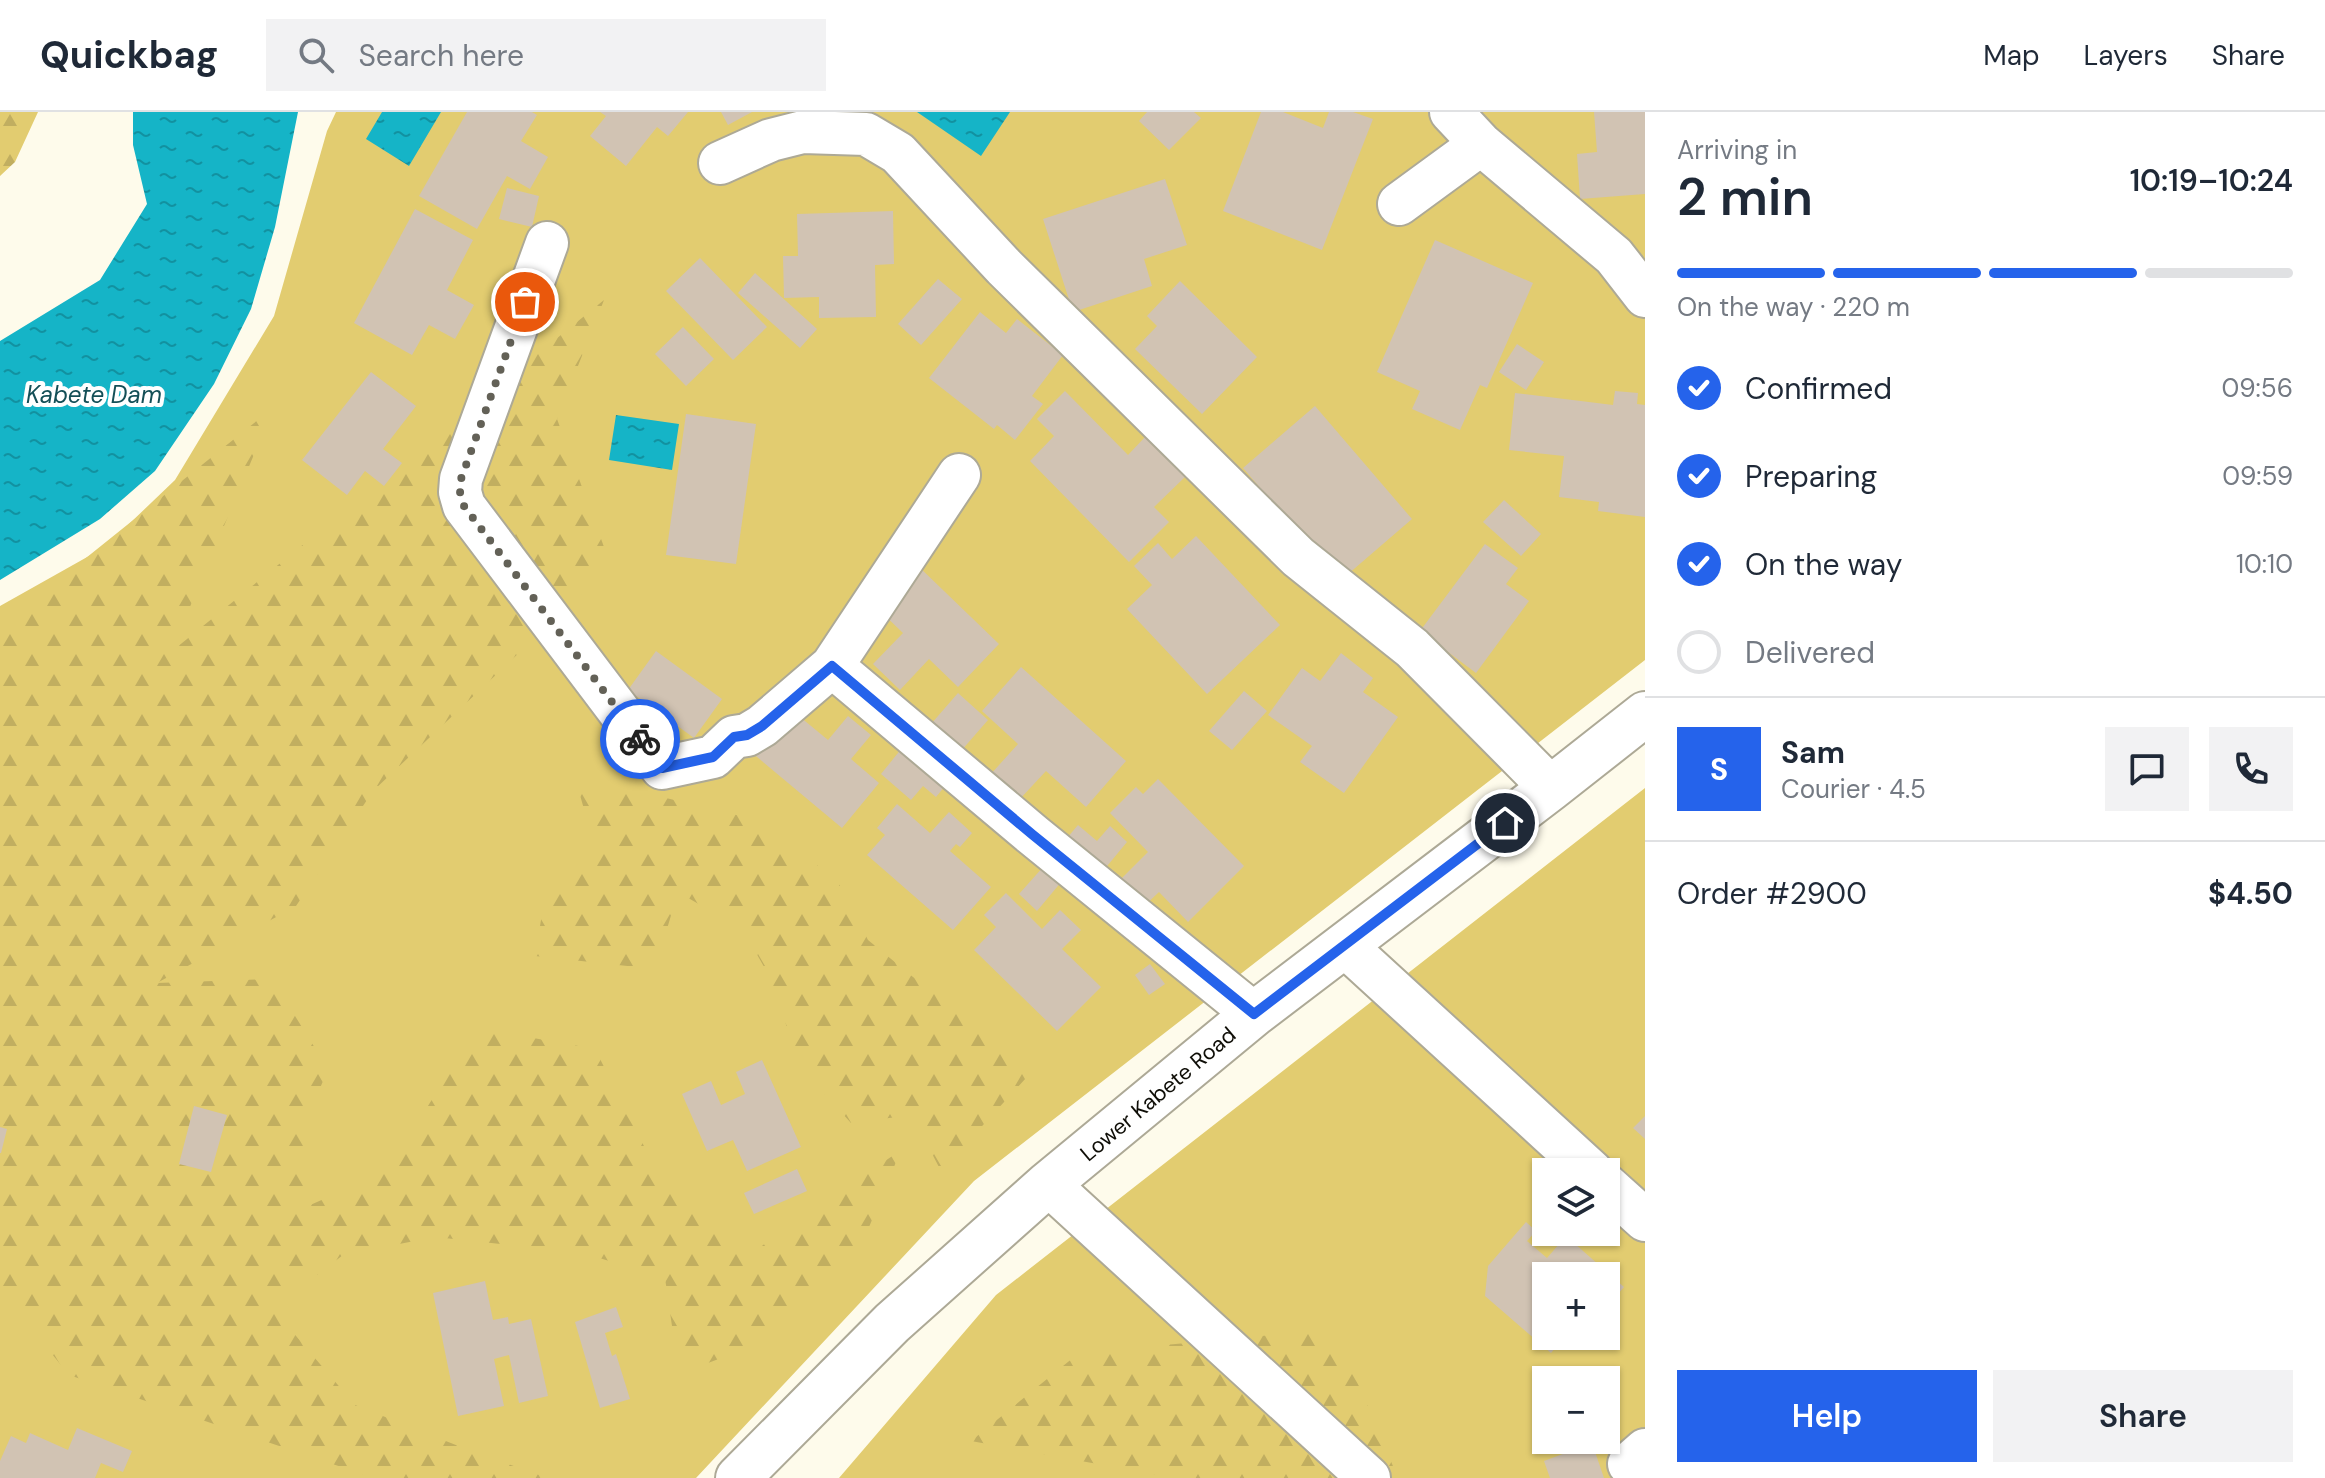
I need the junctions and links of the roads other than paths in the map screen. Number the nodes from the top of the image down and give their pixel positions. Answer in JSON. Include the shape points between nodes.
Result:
{"nodes":[{"id":1,"x":1451,"y":112,"type":"edge"},
{"id":2,"x":843,"y":122,"type":"edge"},
{"id":3,"x":1481,"y":144,"type":"junction"},
{"id":4,"x":720,"y":163,"type":"dead end"},
{"id":5,"x":1399,"y":204,"type":"dead end"},
{"id":6,"x":547,"y":243,"type":"dead end"},
{"id":7,"x":1645,"y":296,"type":"edge"},
{"id":8,"x":959,"y":475,"type":"dead end"},
{"id":9,"x":832,"y":666,"type":"junction"},
{"id":10,"x":1645,"y":714,"type":"edge"},
{"id":11,"x":1551,"y":788,"type":"junction"},
{"id":12,"x":1344,"y":945,"type":"junction"},
{"id":13,"x":1254,"y":1014,"type":"junction"},
{"id":14,"x":1577,"y":1158,"type":"edge"},
{"id":15,"x":1048,"y":1184,"type":"junction"},
{"id":16,"x":1620,"y":1198,"type":"edge"},
{"id":17,"x":1645,"y":1220,"type":"edge"},
{"id":18,"x":738,"y":1478,"type":"edge"},
{"id":19,"x":1369,"y":1478,"type":"edge"}],
"edges":[{"from":1,"to":3,"type":"street"},
{"from":2,"to":4,"type":"street","via":[[771,140]]},
{"from":2,"to":11,"type":"street","via":[[898,153],[1004,267],[1298,557],[1412,648]]},
{"from":3,"to":5,"type":"street"},
{"from":3,"to":7,"type":"street","via":[[1614,256]]},
{"from":6,"to":9,"type":"street","via":[[461,479],[464,506],[662,768],[713,757],[734,737],[762,726]]},
{"from":8,"to":9,"type":"street"},
{"from":9,"to":13,"type":"street"},
{"from":10,"to":11,"type":"main road","name":"Lower Kabete Road"},
{"from":11,"to":12,"type":"main road","name":"Lower Kabete Road"},
{"from":12,"to":13,"type":"main road","name":"Lower Kabete Road"},
{"from":12,"to":14,"type":"street"},
{"from":13,"to":15,"type":"main road","name":"Lower Kabete Road"},
{"from":15,"to":18,"type":"main road","name":"Lower Kabete Road","via":[[892,1323]]},
{"from":15,"to":19,"type":"street"},
{"from":16,"to":17,"type":"street"}]}
